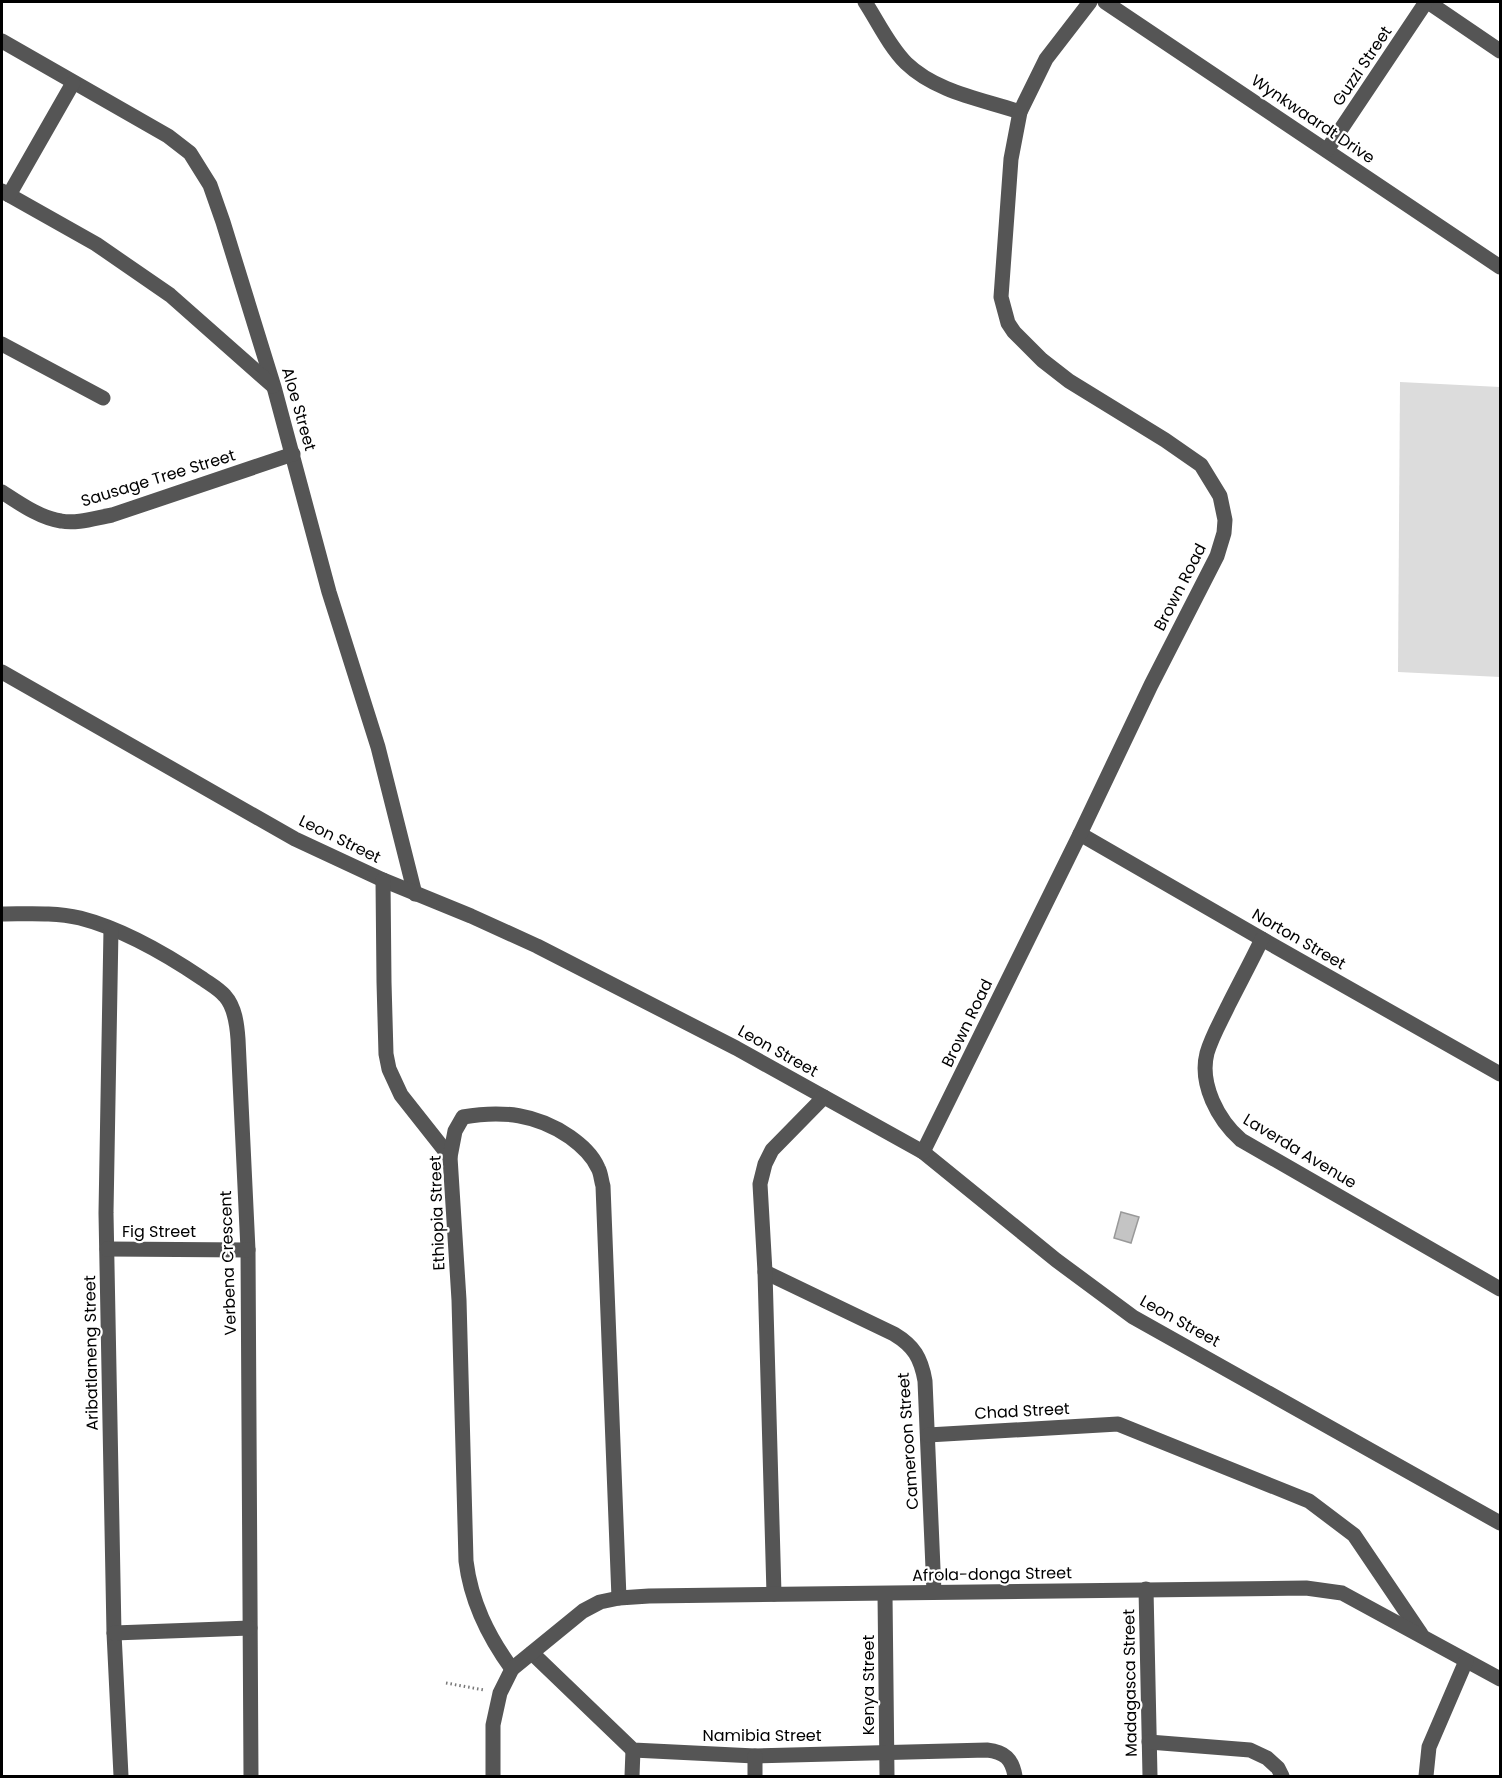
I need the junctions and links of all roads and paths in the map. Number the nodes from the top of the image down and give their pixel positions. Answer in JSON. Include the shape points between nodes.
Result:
{"nodes":[{"id":1,"x":865,"y":2,"type":"edge"},
{"id":2,"x":1090,"y":2,"type":"edge"},
{"id":3,"x":1105,"y":2,"type":"edge"},
{"id":4,"x":1427,"y":2,"type":"edge"},
{"id":5,"x":2,"y":41,"type":"edge"},
{"id":6,"x":1500,"y":51,"type":"edge"},
{"id":7,"x":73,"y":83,"type":"junction"},
{"id":8,"x":1020,"y":112,"type":"junction"},
{"id":9,"x":1327,"y":150,"type":"junction"},
{"id":10,"x":5,"y":193,"type":"edge"},
{"id":11,"x":1500,"y":267,"type":"edge"},
{"id":12,"x":2,"y":344,"type":"edge"},
{"id":13,"x":274,"y":387,"type":"junction"},
{"id":14,"x":103,"y":398,"type":"dead end"},
{"id":15,"x":293,"y":454,"type":"junction"},
{"id":16,"x":2,"y":492,"type":"edge"},
{"id":17,"x":2,"y":672,"type":"edge"},
{"id":18,"x":1080,"y":834,"type":"junction"},
{"id":19,"x":383,"y":880,"type":"junction"},
{"id":20,"x":415,"y":894,"type":"junction"},
{"id":21,"x":2,"y":914,"type":"edge"},
{"id":22,"x":111,"y":929,"type":"junction"},
{"id":23,"x":1262,"y":939,"type":"junction"},
{"id":24,"x":1500,"y":1074,"type":"edge"},
{"id":25,"x":824,"y":1097,"type":"junction"},
{"id":26,"x":923,"y":1152,"type":"junction"},
{"id":27,"x":450,"y":1156,"type":"junction"},
{"id":28,"x":107,"y":1249,"type":"junction"},
{"id":29,"x":248,"y":1250,"type":"junction"},
{"id":30,"x":765,"y":1272,"type":"junction"},
{"id":31,"x":1500,"y":1289,"type":"edge"},
{"id":32,"x":928,"y":1435,"type":"junction"},
{"id":33,"x":1500,"y":1523,"type":"edge"},
{"id":34,"x":1146,"y":1589,"type":"junction"},
{"id":35,"x":934,"y":1592,"type":"junction"},
{"id":36,"x":885,"y":1593,"type":"junction"},
{"id":37,"x":774,"y":1594,"type":"junction"},
{"id":38,"x":619,"y":1598,"type":"junction"},
{"id":39,"x":250,"y":1628,"type":"junction"},
{"id":40,"x":114,"y":1633,"type":"junction"},
{"id":41,"x":1424,"y":1638,"type":"junction"},
{"id":42,"x":532,"y":1653,"type":"junction"},
{"id":43,"x":1466,"y":1661,"type":"junction"},
{"id":44,"x":512,"y":1669,"type":"junction"},
{"id":45,"x":1500,"y":1679,"type":"edge"},
{"id":46,"x":446,"y":1683,"type":"dead end"},
{"id":47,"x":500,"y":1693,"type":"junction"},
{"id":48,"x":1149,"y":1742,"type":"junction"},
{"id":49,"x":633,"y":1750,"type":"junction"},
{"id":50,"x":886,"y":1752,"type":"junction"},
{"id":51,"x":755,"y":1756,"type":"junction"},
{"id":52,"x":121,"y":1776,"type":"edge"},
{"id":53,"x":251,"y":1776,"type":"edge"},
{"id":54,"x":494,"y":1776,"type":"edge"},
{"id":55,"x":632,"y":1776,"type":"edge"},
{"id":56,"x":755,"y":1776,"type":"edge"},
{"id":57,"x":887,"y":1776,"type":"edge"},
{"id":58,"x":1015,"y":1776,"type":"edge"},
{"id":59,"x":1150,"y":1776,"type":"edge"},
{"id":60,"x":1282,"y":1776,"type":"edge"},
{"id":61,"x":1426,"y":1776,"type":"edge"}],
"edges":[{"from":1,"to":8,"type":"street","via":[[894,49],[930,82]]},
{"from":2,"to":8,"type":"street","name":"Brown Road","via":[[1046,59]]},
{"from":3,"to":9,"type":"street","name":"Wynkwaardt Drive"},
{"from":4,"to":6,"type":"street"},
{"from":4,"to":9,"type":"street","name":"Guzzi Street"},
{"from":5,"to":7,"type":"street","name":"Aloe Street"},
{"from":7,"to":10,"type":"street"},
{"from":7,"to":13,"type":"street","name":"Aloe Street","via":[[168,136],[190,153],[210,185]]},
{"from":8,"to":18,"type":"street","name":"Brown Road","via":[[1011,159],[1001,287],[1008,323],[1042,360],[1069,381],[1201,465],[1220,496],[1225,520],[1217,556]]},
{"from":9,"to":11,"type":"street","name":"Wynkwaardt Drive"},
{"from":10,"to":13,"type":"street","via":[[96,244],[170,295]]},
{"from":12,"to":14,"type":"street"},
{"from":13,"to":15,"type":"street","name":"Aloe Street"},
{"from":15,"to":16,"type":"street","name":"Sausage Tree Street","via":[[82,521],[45,516]]},
{"from":15,"to":20,"type":"street","name":"Aloe Street","via":[[329,592],[378,747]]},
{"from":17,"to":19,"type":"street","name":"Leon Street","via":[[295,839]]},
{"from":18,"to":23,"type":"street","name":"Norton Street"},
{"from":18,"to":26,"type":"street","name":"Brown Road"},
{"from":19,"to":20,"type":"street","name":"Leon Street"},
{"from":19,"to":27,"type":"street","via":[[389,1069],[401,1095]]},
{"from":20,"to":25,"type":"street","name":"Leon Street","via":[[537,946],[726,1042]]},
{"from":21,"to":22,"type":"street","name":"Verbena Crescent","via":[[68,916]]},
{"from":22,"to":28,"type":"street","name":"Aribatlaneng Street"},
{"from":22,"to":29,"type":"street","name":"Verbena Crescent","via":[[190,970],[225,996],[231,1006],[238,1039]]},
{"from":23,"to":24,"type":"street","name":"Norton Street"},
{"from":23,"to":31,"type":"street","name":"Laverda Avenue","via":[[1207,1054],[1209,1090],[1225,1123],[1241,1140]]},
{"from":25,"to":26,"type":"street","name":"Leon Street"},
{"from":25,"to":30,"type":"street","via":[[772,1150],[765,1164],[760,1184]]},
{"from":26,"to":33,"type":"street","name":"Leon Street","via":[[1133,1317]]},
{"from":27,"to":38,"type":"street","name":"Ethiopia Street","via":[[455,1131],[463,1117],[508,1113],[558,1128],[584,1148],[598,1167],[603,1186]]},
{"from":27,"to":44,"type":"street","name":"Ethiopia Street","via":[[468,1580],[484,1627]]},
{"from":28,"to":29,"type":"street","name":"Fig Street"},
{"from":28,"to":40,"type":"street","name":"Aribatlaneng Street"},
{"from":29,"to":39,"type":"street","name":"Verbena Crescent"},
{"from":30,"to":32,"type":"street","name":"Cameroon Street","via":[[894,1334],[912,1347],[923,1367]]},
{"from":30,"to":37,"type":"street"},
{"from":32,"to":35,"type":"street","name":"Cameroon Street"},
{"from":32,"to":41,"type":"street","name":"Chad Street","via":[[1118,1424],[1309,1501],[1354,1535]]},
{"from":34,"to":35,"type":"street","name":"Afrola-donga Street"},
{"from":34,"to":41,"type":"street","name":"Afrola-donga Street","via":[[1327,1590],[1342,1593]]},
{"from":34,"to":48,"type":"street","name":"Madagasca Street"},
{"from":35,"to":36,"type":"street","name":"Afrola-donga Street"},
{"from":36,"to":37,"type":"street","name":"Afrola-donga Street"},
{"from":36,"to":50,"type":"street","name":"Kenya Street"},
{"from":37,"to":38,"type":"street","name":"Afrola-donga Street"},
{"from":38,"to":42,"type":"street","name":"Afrola-donga Street","via":[[583,1611]]},
{"from":39,"to":40,"type":"street"},
{"from":39,"to":53,"type":"street","name":"Verbena Crescent"},
{"from":40,"to":52,"type":"street","name":"Aribatlaneng Street"},
{"from":41,"to":43,"type":"street","name":"Afrola-donga Street"},
{"from":42,"to":44,"type":"street","name":"Afrola-donga Street"},
{"from":42,"to":49,"type":"street"},
{"from":43,"to":45,"type":"street","name":"Afrola-donga Street"},
{"from":43,"to":61,"type":"street","via":[[1429,1747]]},
{"from":44,"to":47,"type":"street","name":"Afrola-donga Street"},
{"from":46,"to":47,"type":"path"},
{"from":47,"to":54,"type":"street","name":"Afrola-donga Street","via":[[493,1725]]},
{"from":48,"to":59,"type":"street","name":"Madagasca Street"},
{"from":48,"to":60,"type":"street","via":[[1251,1750],[1267,1758]]},
{"from":49,"to":51,"type":"street","name":"Namibia Street"},
{"from":49,"to":55,"type":"street"},
{"from":50,"to":51,"type":"street","name":"Namibia Street"},
{"from":50,"to":57,"type":"street","name":"Kenya Street"},
{"from":50,"to":58,"type":"street","name":"Namibia Street","via":[[999,1751],[1011,1760]]},
{"from":51,"to":56,"type":"street"}]}
